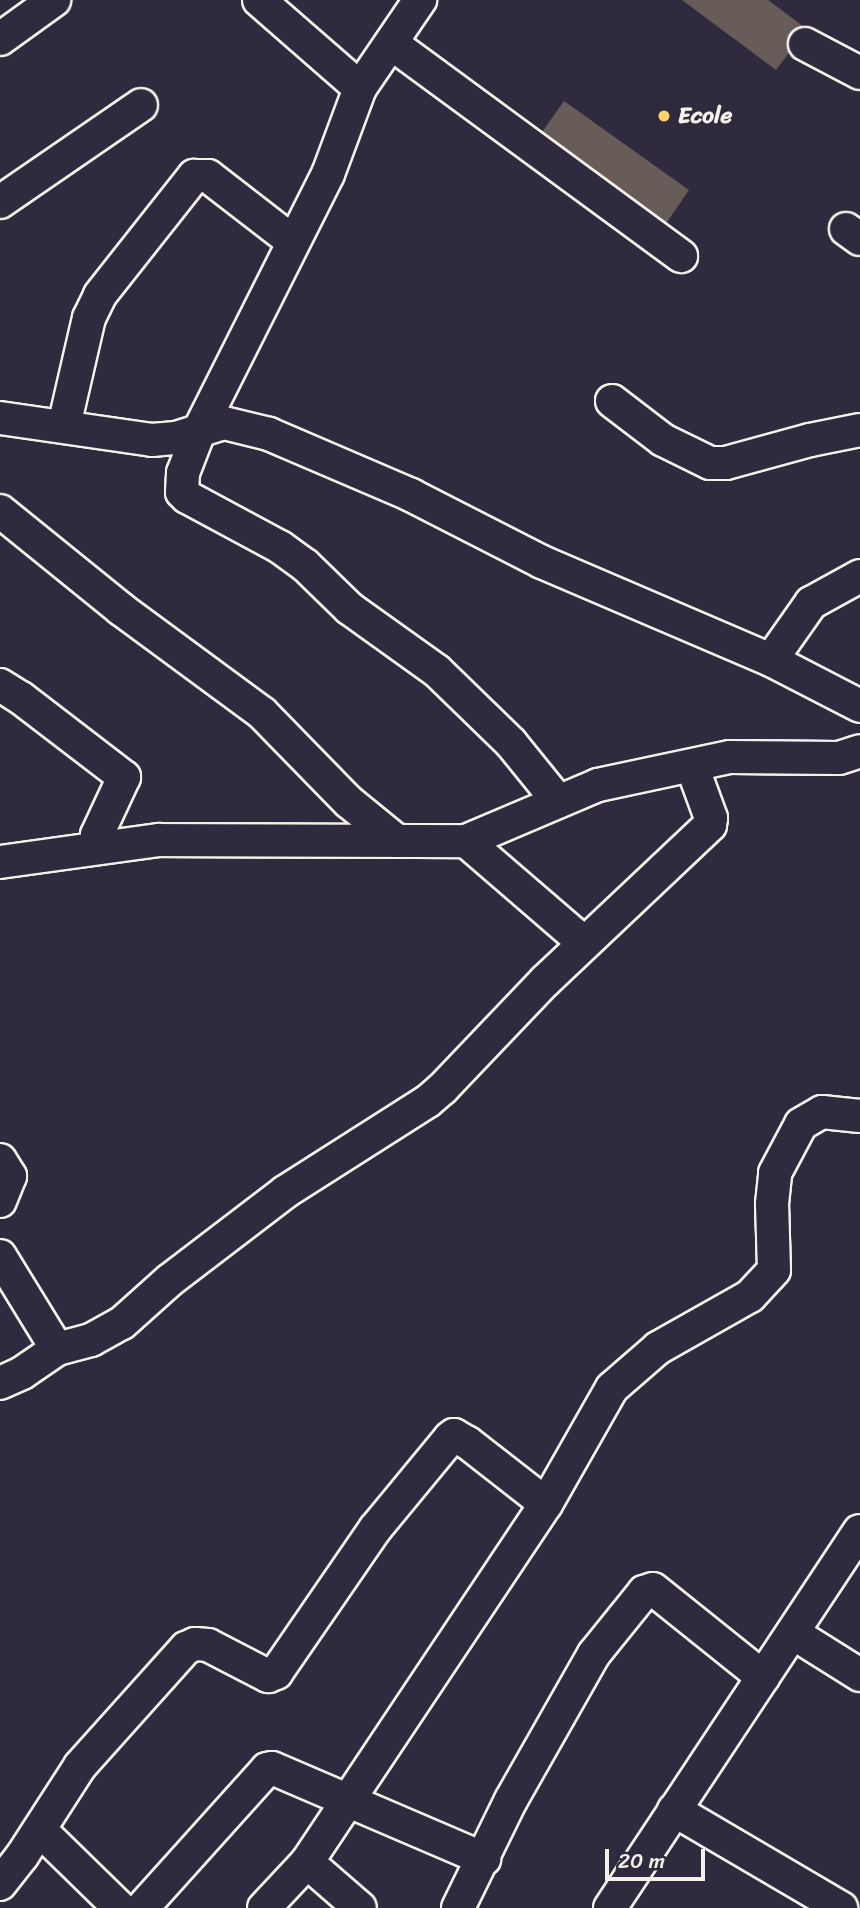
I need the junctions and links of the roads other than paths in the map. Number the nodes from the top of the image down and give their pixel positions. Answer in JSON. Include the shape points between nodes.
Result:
{"nodes":[{"id":1,"x":54,"y":0,"type":"edge"},
{"id":2,"x":259,"y":0,"type":"edge"},
{"id":3,"x":420,"y":0,"type":"edge"},
{"id":4,"x":0,"y":39,"type":"edge"},
{"id":5,"x":391,"y":43,"type":"junction"},
{"id":6,"x":805,"y":44,"type":"dead end"},
{"id":7,"x":860,"y":73,"type":"edge"},
{"id":8,"x":360,"y":89,"type":"junction"},
{"id":9,"x":141,"y":105,"type":"dead end"},
{"id":10,"x":0,"y":202,"type":"edge"},
{"id":11,"x":292,"y":241,"type":"junction"},
{"id":12,"x":681,"y":256,"type":"dead end"},
{"id":13,"x":612,"y":401,"type":"dead end"},
{"id":14,"x":0,"y":418,"type":"edge"},
{"id":15,"x":64,"y":426,"type":"junction"},
{"id":16,"x":200,"y":429,"type":"junction"},
{"id":17,"x":860,"y":430,"type":"edge"},
{"id":18,"x":0,"y":511,"type":"edge"},
{"id":19,"x":860,"y":576,"type":"edge"},
{"id":20,"x":771,"y":660,"type":"junction"},
{"id":21,"x":0,"y":685,"type":"edge"},
{"id":22,"x":860,"y":706,"type":"edge"},
{"id":23,"x":860,"y":751,"type":"edge"},
{"id":24,"x":692,"y":766,"type":"junction"},
{"id":25,"x":558,"y":801,"type":"junction"},
{"id":26,"x":397,"y":841,"type":"junction"},
{"id":27,"x":466,"y":841,"type":"junction"},
{"id":28,"x":98,"y":848,"type":"junction"},
{"id":29,"x":9,"y":854,"type":"edge"},
{"id":30,"x":584,"y":943,"type":"junction"},
{"id":31,"x":860,"y":1116,"type":"edge"},
{"id":32,"x":0,"y":1160,"type":"edge"},
{"id":33,"x":0,"y":1201,"type":"edge"},
{"id":34,"x":0,"y":1256,"type":"edge"},
{"id":35,"x":57,"y":1349,"type":"junction"},
{"id":36,"x":0,"y":1383,"type":"edge"},
{"id":37,"x":546,"y":1504,"type":"junction"},
{"id":38,"x":860,"y":1531,"type":"edge"},
{"id":39,"x":793,"y":1633,"type":"junction"},
{"id":40,"x":860,"y":1675,"type":"edge"},
{"id":41,"x":763,"y":1677,"type":"junction"},
{"id":42,"x":345,"y":1802,"type":"junction"},
{"id":43,"x":674,"y":1810,"type":"junction"},
{"id":44,"x":40,"y":1830,"type":"junction"},
{"id":45,"x":484,"y":1859,"type":"junction"},
{"id":46,"x":306,"y":1862,"type":"junction"},
{"id":47,"x":0,"y":1884,"type":"edge"},
{"id":48,"x":121,"y":1908,"type":"edge"},
{"id":49,"x":142,"y":1908,"type":"edge"},
{"id":50,"x":264,"y":1908,"type":"edge"},
{"id":51,"x":360,"y":1908,"type":"edge"},
{"id":52,"x":458,"y":1908,"type":"edge"},
{"id":53,"x":610,"y":1908,"type":"edge"},
{"id":54,"x":841,"y":1908,"type":"edge"}],
"edges":[{"from":1,"to":4,"type":"street"},
{"from":2,"to":8,"type":"street"},
{"from":3,"to":5,"type":"street"},
{"from":5,"to":8,"type":"street"},
{"from":5,"to":12,"type":"street"},
{"from":6,"to":7,"type":"street"},
{"from":8,"to":11,"type":"street","via":[[328,174]]},
{"from":9,"to":10,"type":"street"},
{"from":11,"to":15,"type":"street","via":[[208,176],[194,176],[100,295],[89,318]]},
{"from":11,"to":16,"type":"street"},
{"from":13,"to":17,"type":"street","via":[[663,440],[710,463]]},
{"from":14,"to":15,"type":"street"},
{"from":15,"to":16,"type":"street","via":[[152,440]]},
{"from":16,"to":20,"type":"street","via":[[224,423],[269,433],[411,495],[542,562]]},
{"from":16,"to":25,"type":"street","via":[[183,473],[182,492],[280,547],[349,608],[438,671],[511,743]]},
{"from":18,"to":26,"type":"street","via":[[121,609],[262,713],[349,802]]},
{"from":19,"to":20,"type":"street","via":[[811,603]]},
{"from":20,"to":22,"type":"street"},
{"from":21,"to":28,"type":"street","via":[[124,777],[97,835]]},
{"from":23,"to":24,"type":"street","via":[[839,758],[730,757]]},
{"from":24,"to":25,"type":"street","via":[[598,785]]},
{"from":24,"to":30,"type":"street","via":[[710,825]]},
{"from":25,"to":27,"type":"street"},
{"from":26,"to":27,"type":"street"},
{"from":26,"to":28,"type":"street","via":[[159,840]]},
{"from":27,"to":30,"type":"street"},
{"from":28,"to":29,"type":"street"},
{"from":30,"to":35,"type":"street","via":[[428,1101],[285,1192],[121,1323],[91,1340]]},
{"from":31,"to":37,"type":"street","via":[[822,1112],[801,1124],[775,1173],[774,1270],[750,1296],[658,1348],[612,1388]]},
{"from":32,"to":33,"type":"street","via":[[9,1176]]},
{"from":34,"to":35,"type":"street"},
{"from":35,"to":36,"type":"street"},
{"from":37,"to":42,"type":"street"},
{"from":37,"to":44,"type":"street","via":[[454,1435],[375,1529],[276,1673],[268,1676],[208,1645],[186,1648],[80,1766]]},
{"from":38,"to":39,"type":"street"},
{"from":39,"to":40,"type":"street"},
{"from":39,"to":41,"type":"street"},
{"from":41,"to":43,"type":"street"},
{"from":41,"to":45,"type":"street","via":[[649,1588],[594,1654],[511,1800]]},
{"from":42,"to":45,"type":"street"},
{"from":42,"to":46,"type":"street"},
{"from":42,"to":49,"type":"street","via":[[267,1769]]},
{"from":43,"to":53,"type":"street"},
{"from":43,"to":54,"type":"street"},
{"from":44,"to":47,"type":"street"},
{"from":44,"to":48,"type":"street"},
{"from":45,"to":52,"type":"street"},
{"from":46,"to":50,"type":"street"},
{"from":46,"to":51,"type":"street"}]}
